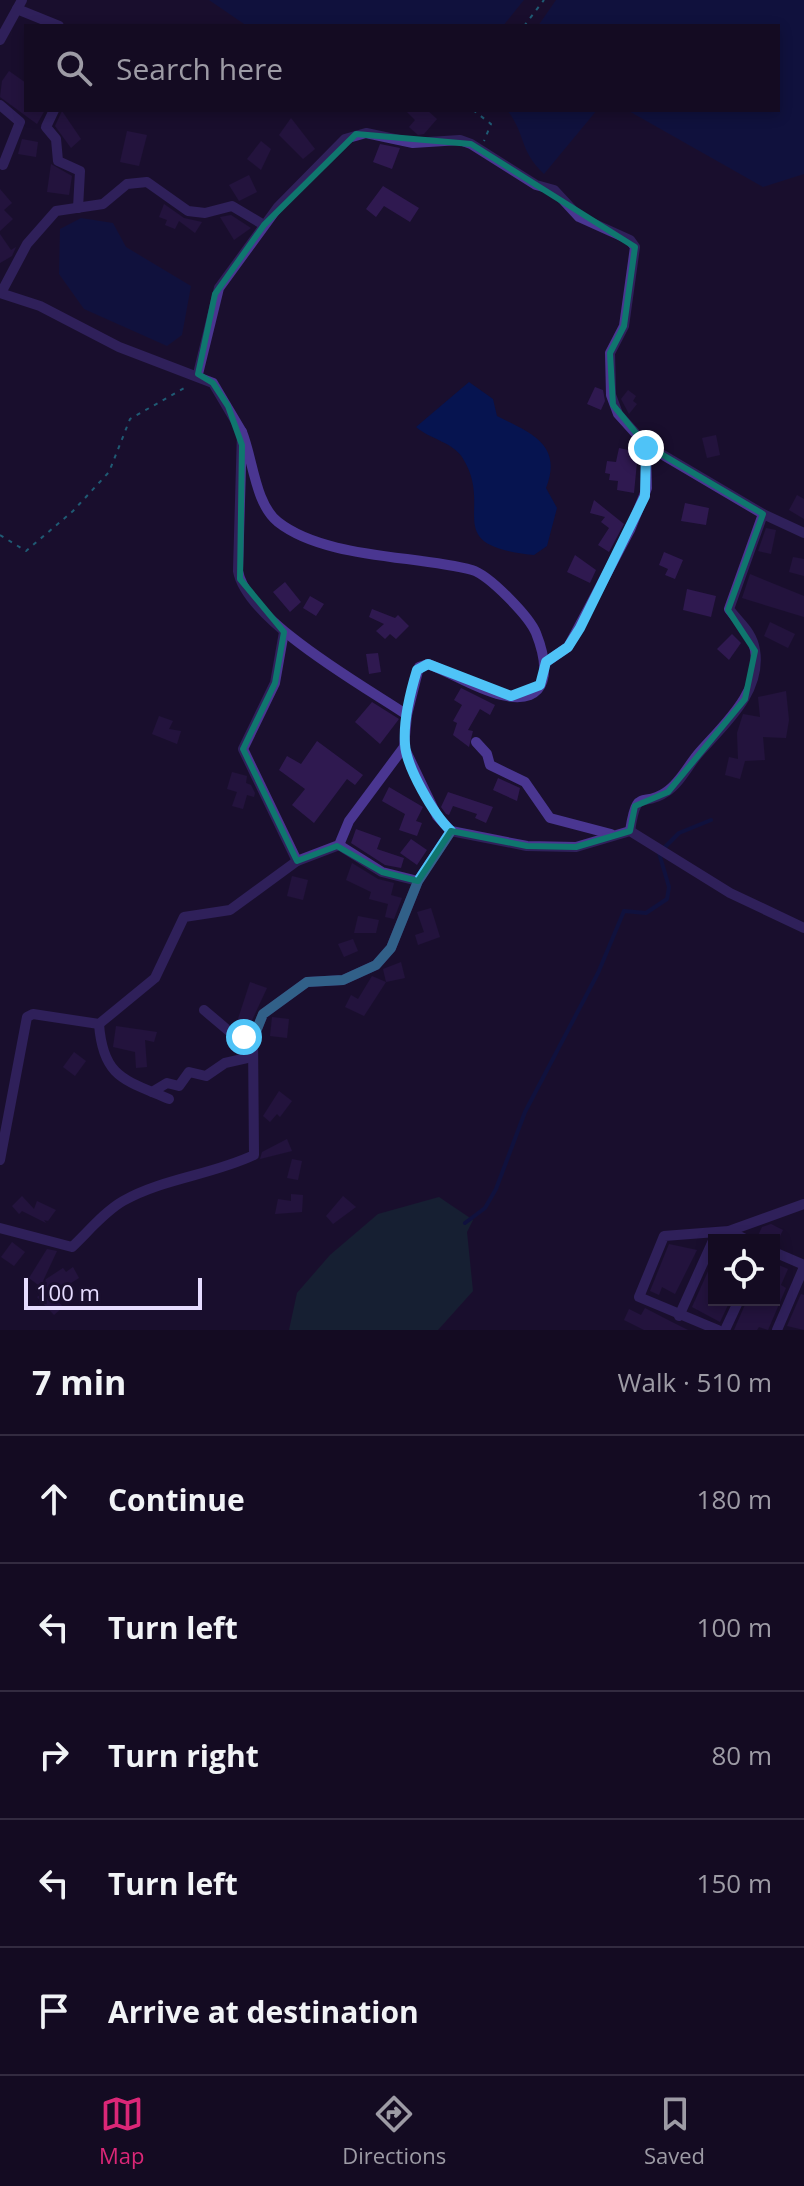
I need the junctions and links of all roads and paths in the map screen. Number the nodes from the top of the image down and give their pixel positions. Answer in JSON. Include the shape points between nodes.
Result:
{"nodes":[{"id":1,"x":544,"y":0,"type":"edge"},
{"id":2,"x":19,"y":4,"type":"edge"},
{"id":3,"x":55,"y":24,"type":"edge"},
{"id":4,"x":526,"y":24,"type":"edge"},
{"id":5,"x":0,"y":40,"type":"edge"},
{"id":6,"x":0,"y":105,"type":"edge"},
{"id":7,"x":53,"y":112,"type":"edge"},
{"id":8,"x":476,"y":112,"type":"edge"},
{"id":9,"x":481,"y":149,"type":"junction"},
{"id":10,"x":3,"y":165,"type":"dead end"},
{"id":11,"x":78,"y":208,"type":"junction"},
{"id":12,"x":264,"y":225,"type":"junction"},
{"id":13,"x":1,"y":293,"type":"edge"},
{"id":14,"x":198,"y":374,"type":"junction"},
{"id":15,"x":242,"y":432,"type":"junction"},
{"id":16,"x":646,"y":445,"type":"junction"},
{"id":17,"x":763,"y":514,"type":"junction"},
{"id":18,"x":804,"y":533,"type":"edge"},
{"id":19,"x":0,"y":535,"type":"edge"},
{"id":20,"x":284,"y":632,"type":"junction"},
{"id":21,"x":546,"y":662,"type":"junction"},
{"id":22,"x":407,"y":715,"type":"junction"},
{"id":23,"x":476,"y":742,"type":"dead end"},
{"id":24,"x":404,"y":747,"type":"junction"},
{"id":25,"x":451,"y":831,"type":"junction"},
{"id":26,"x":630,"y":831,"type":"junction"},
{"id":27,"x":611,"y":834,"type":"junction"},
{"id":28,"x":339,"y":845,"type":"junction"},
{"id":29,"x":297,"y":861,"type":"junction"},
{"id":30,"x":418,"y":881,"type":"junction"},
{"id":31,"x":804,"y":928,"type":"edge"},
{"id":32,"x":204,"y":1010,"type":"dead end"},
{"id":33,"x":99,"y":1024,"type":"junction"},
{"id":34,"x":253,"y":1039,"type":"junction"},
{"id":35,"x":152,"y":1092,"type":"junction"},
{"id":36,"x":169,"y":1099,"type":"dead end"},
{"id":37,"x":0,"y":1160,"type":"edge"},
{"id":38,"x":804,"y":1204,"type":"edge"},
{"id":39,"x":0,"y":1228,"type":"edge"},
{"id":40,"x":729,"y":1231,"type":"junction"},
{"id":41,"x":716,"y":1234,"type":"edge"},
{"id":42,"x":735,"y":1234,"type":"edge"},
{"id":43,"x":708,"y":1235,"type":"edge"},
{"id":44,"x":708,"y":1252,"type":"edge"},
{"id":45,"x":780,"y":1255,"type":"edge"},
{"id":46,"x":804,"y":1266,"type":"edge"},
{"id":47,"x":736,"y":1306,"type":"edge"},
{"id":48,"x":679,"y":1316,"type":"junction"},
{"id":49,"x":718,"y":1330,"type":"edge"},
{"id":50,"x":725,"y":1330,"type":"edge"},
{"id":51,"x":777,"y":1330,"type":"edge"}],
"edges":[{"from":1,"to":4,"type":"path"},
{"from":2,"to":3,"type":"street"},
{"from":2,"to":5,"type":"street"},
{"from":6,"to":10,"type":"street","via":[[20,122]]},
{"from":7,"to":11,"type":"street","via":[[46,127],[56,139],[58,161],[80,171]]},
{"from":8,"to":9,"type":"path","via":[[491,124]]},
{"from":9,"to":12,"type":"street","via":[[460,140],[413,143],[356,134],[345,139]]},
{"from":9,"to":16,"type":"street","via":[[536,185],[554,190],[579,217],[635,247],[624,326],[612,343],[610,376],[613,405]]},
{"from":11,"to":12,"type":"street","via":[[103,204],[127,184],[147,182],[188,211],[232,206]]},
{"from":11,"to":13,"type":"street","via":[[56,211],[27,244]]},
{"from":12,"to":14,"type":"street","via":[[215,294]]},
{"from":13,"to":14,"type":"street","via":[[119,347]]},
{"from":14,"to":15,"type":"street","via":[[213,383]]},
{"from":14,"to":19,"type":"path","via":[[177,394],[130,419],[109,472],[26,551]]},
{"from":15,"to":20,"type":"street","via":[[240,579]]},
{"from":15,"to":21,"type":"street","via":[[264,504],[277,521],[310,538],[356,551],[474,571],[527,617]]},
{"from":16,"to":17,"type":"street"},
{"from":16,"to":21,"type":"street","via":[[647,488],[630,530],[568,647]]},
{"from":17,"to":18,"type":"street"},
{"from":17,"to":26,"type":"street","via":[[729,609],[748,632],[755,651],[745,699],[668,792],[635,806]]},
{"from":20,"to":22,"type":"street"},
{"from":20,"to":29,"type":"street","via":[[275,683],[243,749]]},
{"from":21,"to":22,"type":"street","via":[[540,685],[511,696],[423,664]]},
{"from":22,"to":24,"type":"street"},
{"from":23,"to":27,"type":"street","via":[[490,765],[525,782],[550,818]]},
{"from":24,"to":25,"type":"street","via":[[437,816]]},
{"from":24,"to":28,"type":"street","via":[[349,821]]},
{"from":25,"to":27,"type":"street","via":[[527,846],[566,847],[584,846]]},
{"from":25,"to":30,"type":"street"},
{"from":26,"to":27,"type":"street"},
{"from":26,"to":31,"type":"street","via":[[730,893]]},
{"from":28,"to":29,"type":"street"},
{"from":28,"to":30,"type":"street","via":[[382,872]]},
{"from":29,"to":33,"type":"street","via":[[230,910],[184,917],[155,978]]},
{"from":30,"to":34,"type":"street","via":[[396,938],[376,965],[343,980],[307,982],[263,1014]]},
{"from":32,"to":34,"type":"street","via":[[230,1032]]},
{"from":33,"to":35,"type":"street","via":[[102,1053],[110,1066],[119,1077]]},
{"from":33,"to":37,"type":"street","via":[[27,1017]]},
{"from":34,"to":35,"type":"street","via":[[247,1058],[225,1063],[203,1077],[189,1072],[179,1086],[167,1083]]},
{"from":34,"to":39,"type":"street","via":[[254,1155],[119,1203],[72,1247]]},
{"from":35,"to":36,"type":"street"},
{"from":38,"to":40,"type":"street"},
{"from":40,"to":41,"type":"street"},
{"from":40,"to":42,"type":"street"},
{"from":43,"to":48,"type":"street","via":[[663,1238],[639,1297]]},
{"from":44,"to":48,"type":"street"},
{"from":45,"to":46,"type":"street"},
{"from":46,"to":51,"type":"street"},
{"from":47,"to":50,"type":"street"},
{"from":48,"to":49,"type":"street"}]}
